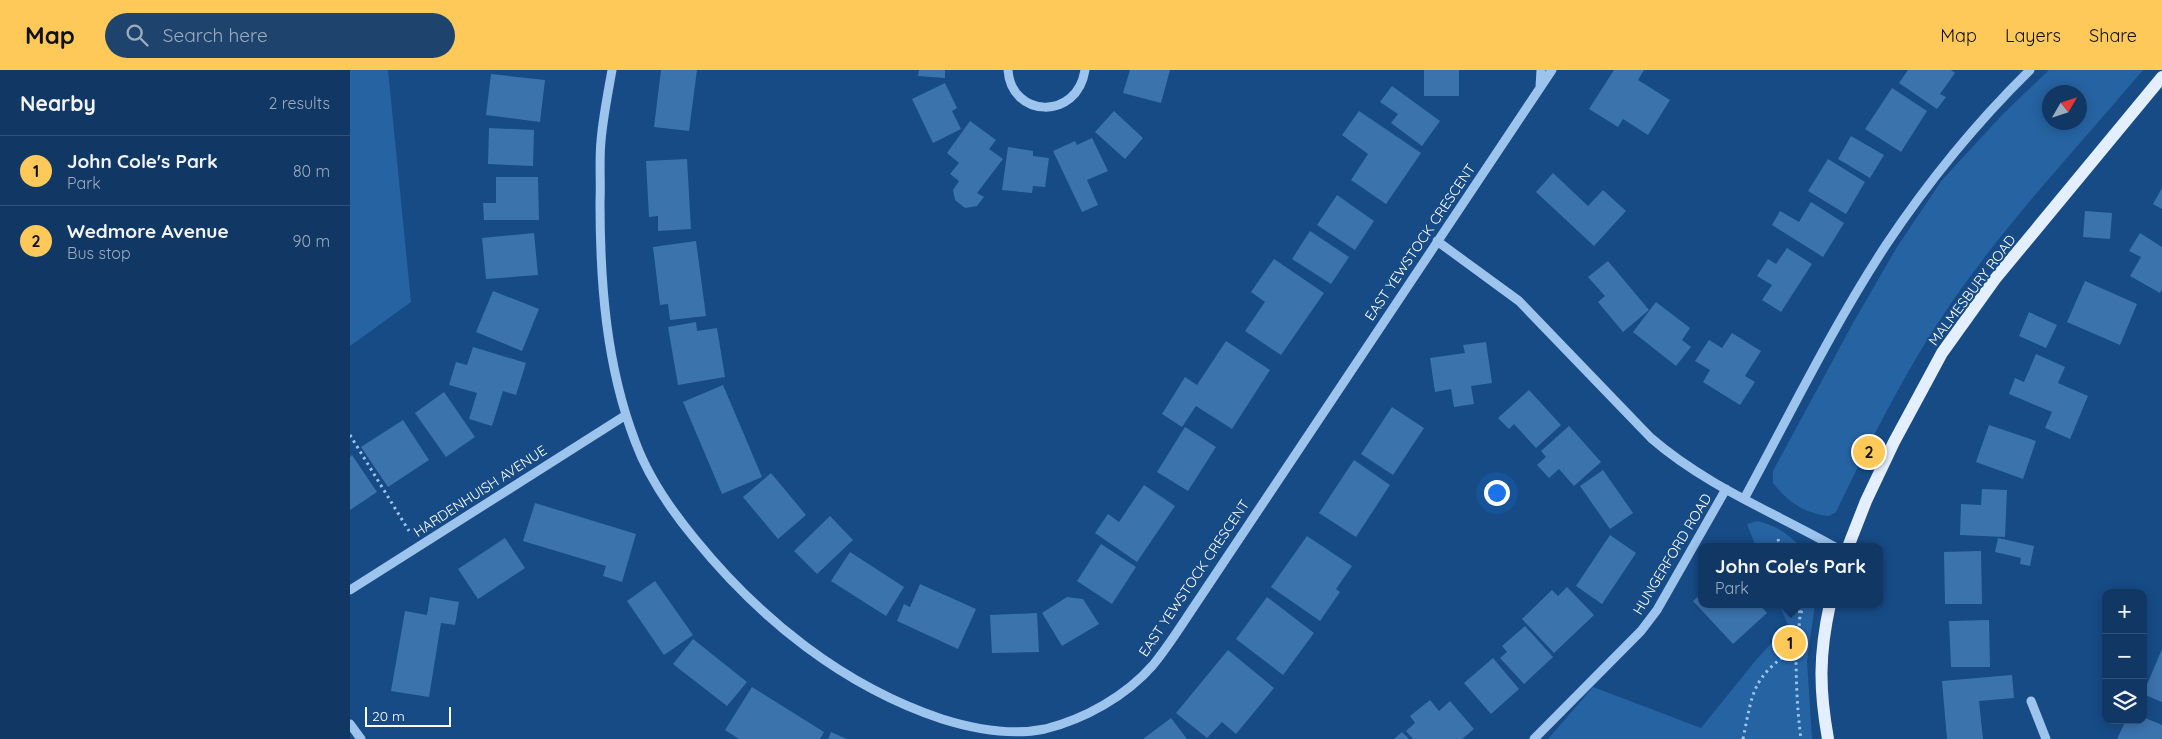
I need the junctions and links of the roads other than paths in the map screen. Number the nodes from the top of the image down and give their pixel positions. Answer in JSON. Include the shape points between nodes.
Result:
{"nodes":[{"id":1,"x":612,"y":70,"type":"edge"},
{"id":2,"x":1008,"y":70,"type":"edge"},
{"id":3,"x":1085,"y":70,"type":"edge"},
{"id":4,"x":1541,"y":70,"type":"edge"},
{"id":5,"x":1552,"y":70,"type":"edge"},
{"id":6,"x":2030,"y":70,"type":"edge"},
{"id":7,"x":2162,"y":77,"type":"edge"},
{"id":8,"x":1540,"y":88,"type":"junction"},
{"id":9,"x":1437,"y":242,"type":"junction"},
{"id":10,"x":626,"y":414,"type":"junction"},
{"id":11,"x":1726,"y":489,"type":"junction"},
{"id":12,"x":1744,"y":499,"type":"junction"},
{"id":13,"x":1827,"y":543,"type":"edge"},
{"id":14,"x":1850,"y":543,"type":"edge"},
{"id":15,"x":350,"y":590,"type":"edge"},
{"id":16,"x":1829,"y":608,"type":"edge"},
{"id":17,"x":2031,"y":701,"type":"dead end"},
{"id":18,"x":350,"y":724,"type":"edge"},
{"id":19,"x":361,"y":739,"type":"edge"},
{"id":20,"x":1534,"y":739,"type":"edge"},
{"id":21,"x":1828,"y":739,"type":"edge"},
{"id":22,"x":2046,"y":739,"type":"edge"}],
"edges":[{"from":1,"to":10,"type":"street","name":"EAST YEWSTOCK CRESCENT","via":[[601,142],[600,254],[608,327]]},
{"from":2,"to":3,"type":"street","via":[[1014,90],[1023,99],[1046,107],[1059,106],[1070,100],[1081,86]]},
{"from":4,"to":8,"type":"street"},
{"from":5,"to":8,"type":"street","name":"EAST YEWSTOCK CRESCENT"},
{"from":6,"to":12,"type":"street","via":[[1938,173],[1886,246]]},
{"from":7,"to":14,"type":"main road","name":"MALMESBURY ROAD","via":[[1995,279],[1942,353],[1894,442]]},
{"from":8,"to":9,"type":"street","name":"EAST YEWSTOCK CRESCENT"},
{"from":9,"to":10,"type":"street","name":"EAST YEWSTOCK CRESCENT","via":[[1153,665],[1104,705],[1045,729],[1001,732],[952,722],[892,700],[823,660],[748,598],[678,518],[651,475],[635,443]]},
{"from":9,"to":11,"type":"street","via":[[1519,301],[1651,438]]},
{"from":10,"to":15,"type":"street","name":"HARDENHUISH AVENUE"},
{"from":11,"to":12,"type":"street"},
{"from":11,"to":20,"type":"street","name":"HUNGERFORD ROAD","via":[[1657,610],[1641,631]]},
{"from":12,"to":13,"type":"street"},
{"from":16,"to":21,"type":"main road","via":[[1820,674]]},
{"from":17,"to":22,"type":"street"},
{"from":18,"to":19,"type":"street"}]}
